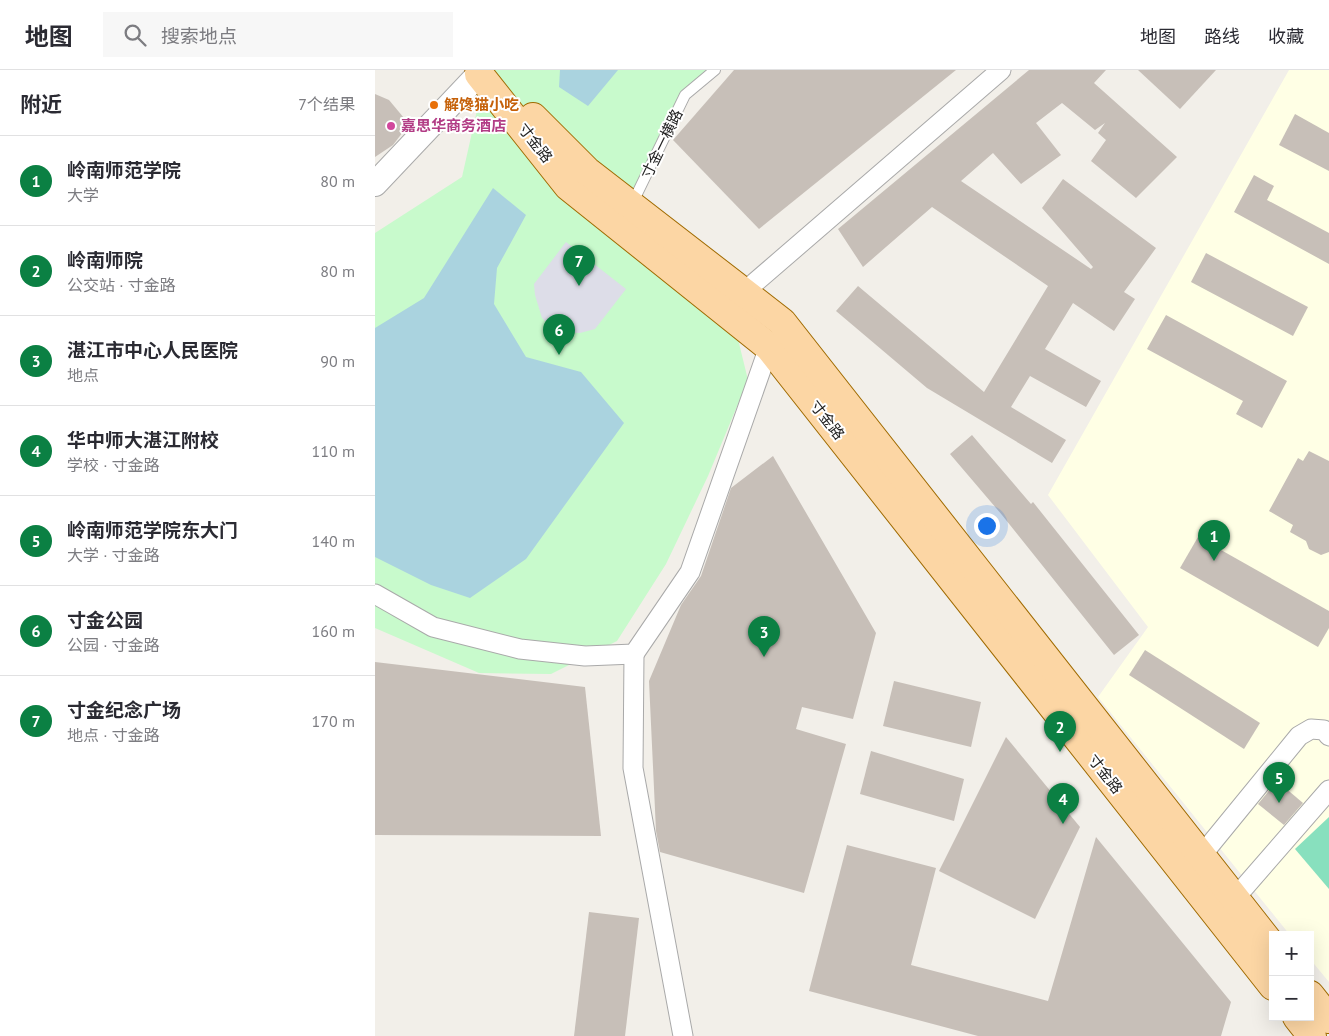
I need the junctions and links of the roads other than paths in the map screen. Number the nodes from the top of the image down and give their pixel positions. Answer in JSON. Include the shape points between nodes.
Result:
{"nodes":[{"id":1,"x":715,"y":70,"type":"edge"},
{"id":2,"x":1001,"y":70,"type":"edge"},
{"id":3,"x":479,"y":72,"type":"edge"},
{"id":4,"x":375,"y":184,"type":"edge"},
{"id":5,"x":626,"y":216,"type":"junction"},
{"id":6,"x":743,"y":292,"type":"junction"},
{"id":7,"x":769,"y":346,"type":"junction"},
{"id":8,"x":375,"y":594,"type":"edge"},
{"id":9,"x":634,"y":654,"type":"junction"},
{"id":10,"x":1327,"y":729,"type":"edge"},
{"id":11,"x":1329,"y":790,"type":"edge"},
{"id":12,"x":1201,"y":856,"type":"junction"},
{"id":13,"x":1235,"y":898,"type":"junction"},
{"id":14,"x":1269,"y":942,"type":"edge"},
{"id":15,"x":1269,"y":981,"type":"edge"},
{"id":16,"x":1314,"y":1000,"type":"edge"},
{"id":17,"x":1329,"y":1019,"type":"edge"},
{"id":18,"x":1300,"y":1021,"type":"edge"},
{"id":19,"x":683,"y":1036,"type":"edge"},
{"id":20,"x":1312,"y":1036,"type":"edge"}],
"edges":[{"from":1,"to":5,"type":"lane","name":"寸金一横路","via":[[685,96]]},
{"from":2,"to":6,"type":"street"},
{"from":3,"to":4,"type":"street"},
{"from":3,"to":5,"type":"main road","name":"寸金路","via":[[531,116],[587,171]]},
{"from":5,"to":6,"type":"main road","name":"寸金路"},
{"from":5,"to":7,"type":"main road","name":"寸金路"},
{"from":6,"to":12,"type":"main road","name":"寸金路","via":[[782,322]]},
{"from":7,"to":9,"type":"street","via":[[690,572]]},
{"from":7,"to":15,"type":"main road","name":"寸金路"},
{"from":8,"to":9,"type":"street","via":[[433,627],[520,649],[585,656]]},
{"from":9,"to":19,"type":"street","via":[[633,768]]},
{"from":10,"to":12,"type":"street","via":[[1311,729],[1299,736]]},
{"from":11,"to":13,"type":"street"},
{"from":12,"to":13,"type":"main road","name":"寸金路"},
{"from":13,"to":14,"type":"main road","name":"寸金路"},
{"from":16,"to":17,"type":"main road"},
{"from":18,"to":20,"type":"main road"}]}
